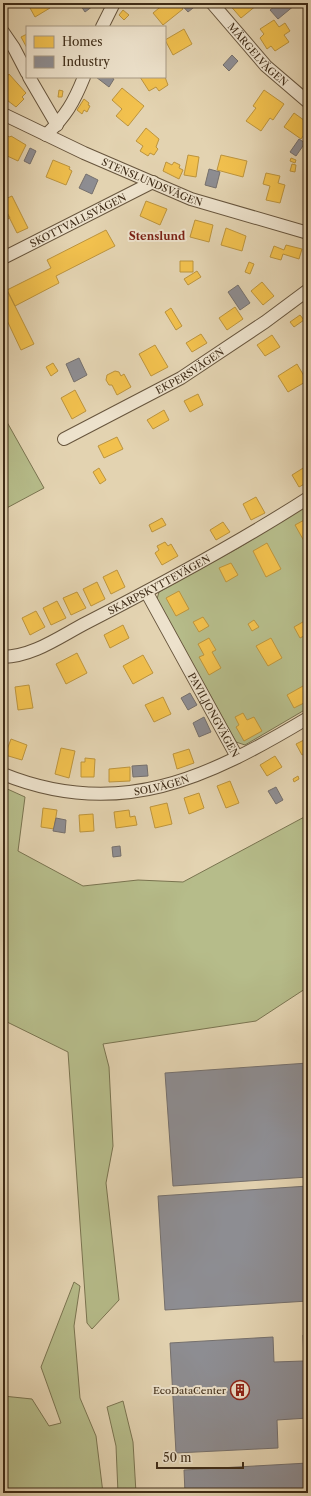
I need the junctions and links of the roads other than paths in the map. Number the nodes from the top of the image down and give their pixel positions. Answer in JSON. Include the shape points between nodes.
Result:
{"nodes":[{"id":1,"x":114,"y":3,"type":"edge"},
{"id":2,"x":212,"y":3,"type":"edge"},
{"id":3,"x":102,"y":26,"type":"edge"},
{"id":4,"x":3,"y":32,"type":"edge"},
{"id":5,"x":26,"y":71,"type":"edge"},
{"id":6,"x":30,"y":78,"type":"edge"},
{"id":7,"x":84,"y":78,"type":"edge"},
{"id":8,"x":308,"y":102,"type":"edge"},
{"id":9,"x":3,"y":114,"type":"edge"},
{"id":10,"x":57,"y":125,"type":"junction"},
{"id":11,"x":46,"y":135,"type":"junction"},
{"id":12,"x":153,"y":182,"type":"junction"},
{"id":13,"x":308,"y":232,"type":"edge"},
{"id":14,"x":3,"y":258,"type":"edge"},
{"id":15,"x":308,"y":290,"type":"edge"},
{"id":16,"x":64,"y":439,"type":"dead end"},
{"id":17,"x":308,"y":498,"type":"edge"},
{"id":18,"x":147,"y":593,"type":"junction"},
{"id":19,"x":3,"y":657,"type":"edge"},
{"id":20,"x":308,"y":718,"type":"edge"},
{"id":21,"x":237,"y":757,"type":"junction"},
{"id":22,"x":3,"y":774,"type":"edge"}],
"edges":[{"from":1,"to":3,"type":"street"},
{"from":2,"to":8,"type":"street","name":"MÄRGELVÄGEN","via":[[266,66]]},
{"from":4,"to":5,"type":"street"},
{"from":6,"to":10,"type":"street"},
{"from":7,"to":10,"type":"street","via":[[72,105]]},
{"from":9,"to":11,"type":"street","name":"STENSLUNDSVÄGEN"},
{"from":10,"to":11,"type":"street"},
{"from":11,"to":12,"type":"street","name":"STENSLUNDSVÄGEN"},
{"from":12,"to":13,"type":"street","name":"STENSLUNDSVÄGEN","via":[[198,202]]},
{"from":12,"to":14,"type":"street","name":"SKOTTVALLSVÄGEN"},
{"from":15,"to":16,"type":"street","name":"EKPERSVÄGEN","via":[[260,326],[181,378]]},
{"from":17,"to":18,"type":"street","name":"SKARPSKYTTEVÄGEN"},
{"from":18,"to":19,"type":"street","name":"SKARPSKYTTEVÄGEN","via":[[38,649],[13,657]]},
{"from":18,"to":21,"type":"street","name":"PAVILJONGVÄGEN"},
{"from":20,"to":21,"type":"street","name":"SOLVÄGEN"},
{"from":21,"to":22,"type":"street","name":"SOLVÄGEN","via":[[178,782],[110,794],[47,789]]}]}
